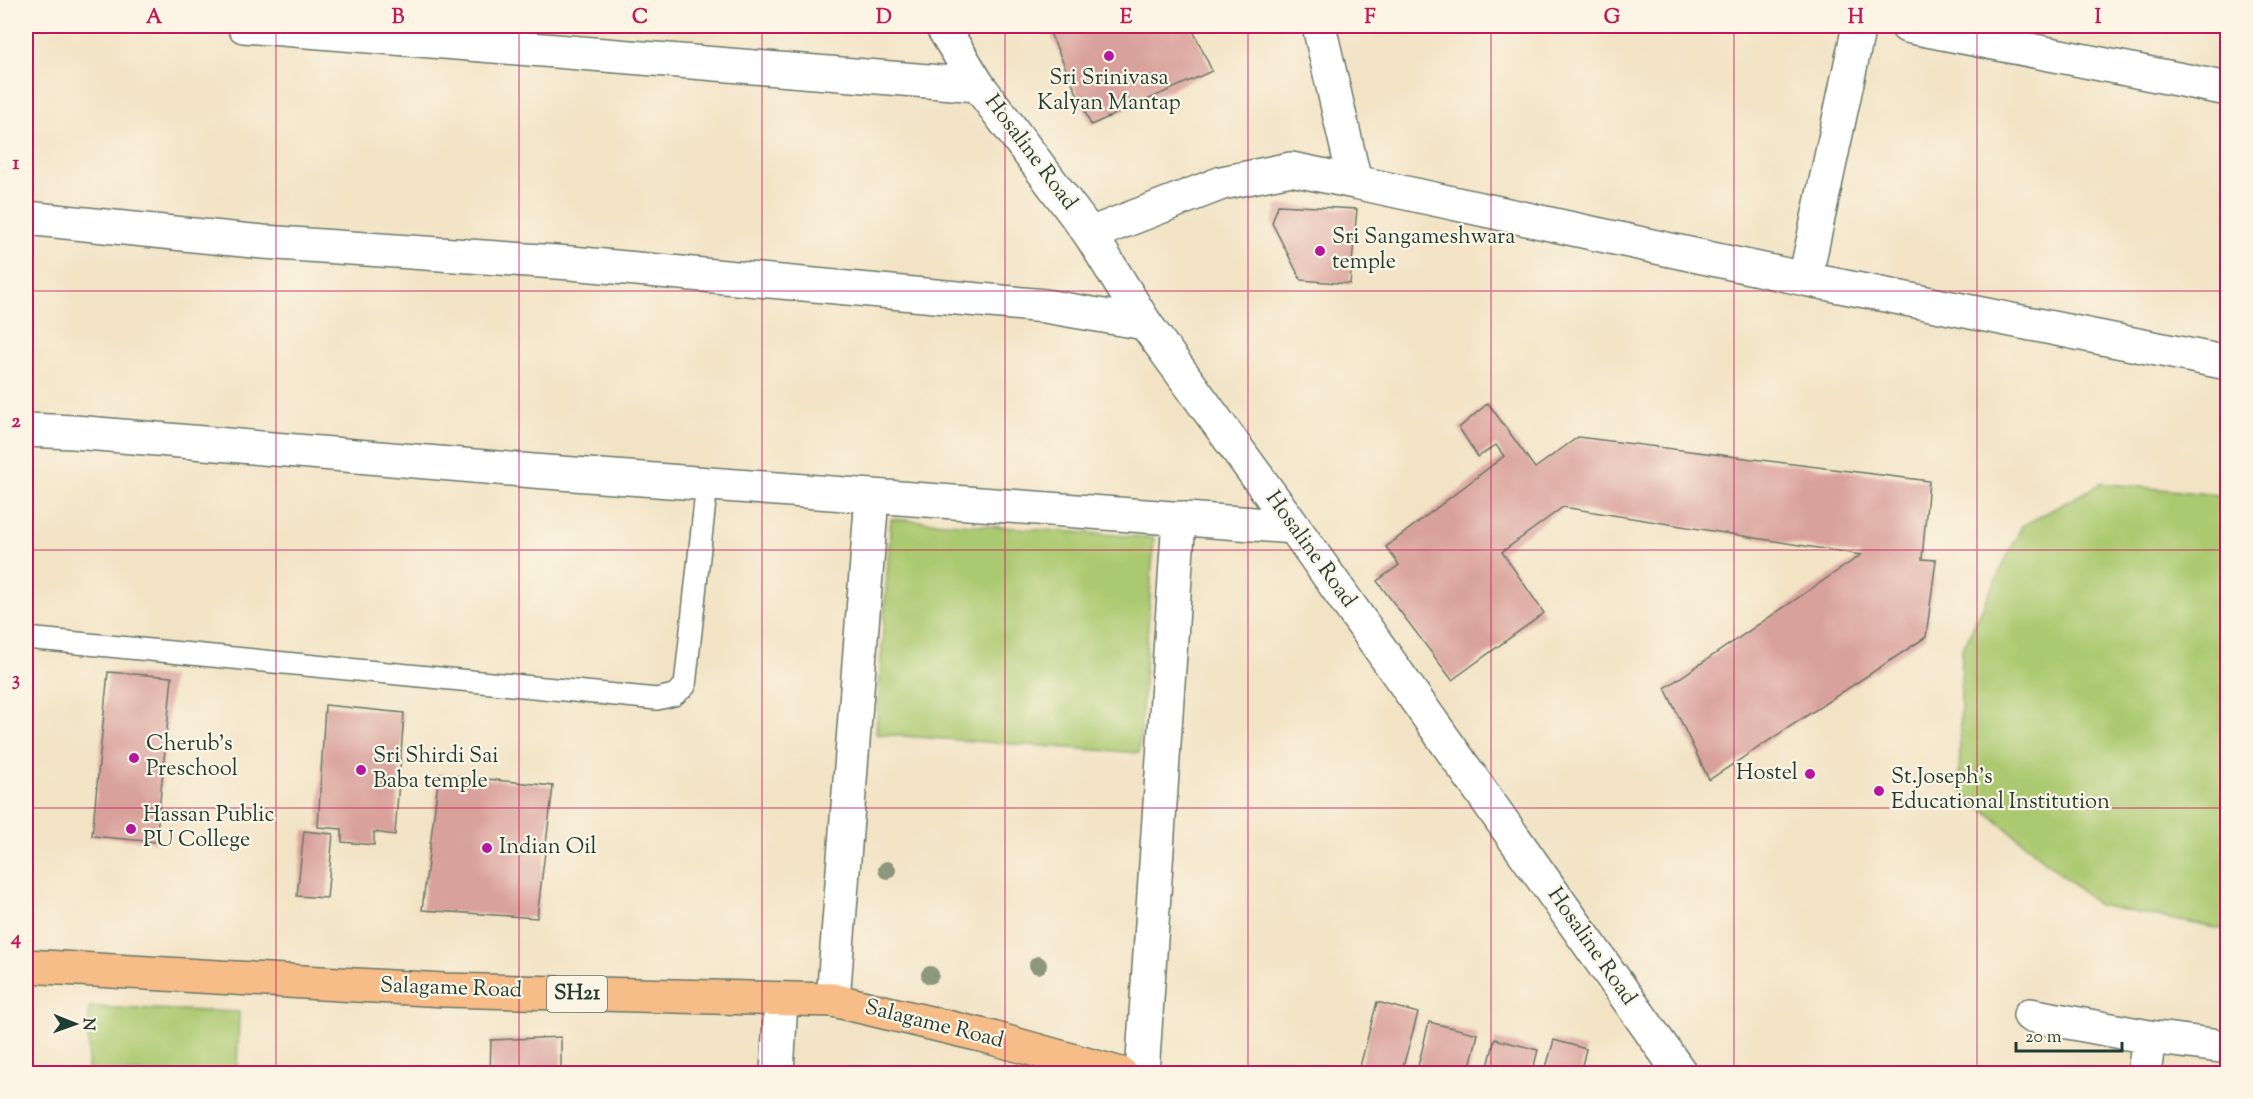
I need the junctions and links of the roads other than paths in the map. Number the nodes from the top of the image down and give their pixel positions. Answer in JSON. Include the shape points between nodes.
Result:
{"nodes":[{"id":1,"x":244,"y":26,"type":"edge"},
{"id":2,"x":942,"y":26,"type":"edge"},
{"id":3,"x":1319,"y":26,"type":"edge"},
{"id":4,"x":1859,"y":26,"type":"edge"},
{"id":5,"x":1907,"y":26,"type":"edge"},
{"id":6,"x":978,"y":85,"type":"junction"},
{"id":7,"x":2228,"y":89,"type":"edge"},
{"id":8,"x":1355,"y":182,"type":"junction"},
{"id":9,"x":26,"y":218,"type":"edge"},
{"id":10,"x":1090,"y":234,"type":"junction"},
{"id":11,"x":1805,"y":279,"type":"junction"},
{"id":12,"x":1144,"y":323,"type":"junction"},
{"id":13,"x":2228,"y":363,"type":"edge"},
{"id":14,"x":26,"y":430,"type":"edge"},
{"id":15,"x":707,"y":483,"type":"junction"},
{"id":16,"x":872,"y":496,"type":"junction"},
{"id":17,"x":1179,"y":518,"type":"junction"},
{"id":18,"x":1294,"y":527,"type":"junction"},
{"id":19,"x":26,"y":638,"type":"edge"},
{"id":20,"x":26,"y":966,"type":"edge"},
{"id":21,"x":781,"y":999,"type":"junction"},
{"id":22,"x":833,"y":1000,"type":"junction"},
{"id":23,"x":2031,"y":1015,"type":"dead end"},
{"id":24,"x":2149,"y":1037,"type":"junction"},
{"id":25,"x":2228,"y":1047,"type":"edge"},
{"id":26,"x":777,"y":1074,"type":"edge"},
{"id":27,"x":1120,"y":1074,"type":"edge"},
{"id":28,"x":1142,"y":1074,"type":"edge"},
{"id":29,"x":1681,"y":1074,"type":"edge"},
{"id":30,"x":2144,"y":1074,"type":"edge"}],
"edges":[{"from":1,"to":6,"type":"street"},
{"from":2,"to":6,"type":"street","name":"Hosaline Road"},
{"from":3,"to":8,"type":"street"},
{"from":4,"to":11,"type":"street"},
{"from":5,"to":7,"type":"street"},
{"from":6,"to":10,"type":"street","name":"Hosaline Road"},
{"from":8,"to":10,"type":"street","via":[[1291,170],[1222,183]]},
{"from":8,"to":11,"type":"street"},
{"from":9,"to":12,"type":"street","via":[[263,242],[570,263],[1045,306]]},
{"from":10,"to":12,"type":"street","name":"Hosaline Road"},
{"from":11,"to":13,"type":"street"},
{"from":12,"to":18,"type":"street","name":"Hosaline Road"},
{"from":14,"to":15,"type":"street"},
{"from":15,"to":16,"type":"street"},
{"from":15,"to":19,"type":"lane","via":[[685,686],[674,695],[657,699]]},
{"from":16,"to":17,"type":"street"},
{"from":16,"to":22,"type":"street"},
{"from":17,"to":18,"type":"street"},
{"from":17,"to":28,"type":"street"},
{"from":18,"to":29,"type":"street","name":"Hosaline Road"},
{"from":20,"to":21,"type":"main road","name":"Salagame Road","number":"SH21","via":[[444,990]]},
{"from":21,"to":22,"type":"main road","name":"Salagame Road","number":"SH21"},
{"from":21,"to":26,"type":"street"},
{"from":22,"to":27,"type":"main road","name":"Salagame Road","number":"SH21","via":[[989,1037]]},
{"from":23,"to":24,"type":"street"},
{"from":24,"to":25,"type":"street"},
{"from":24,"to":30,"type":"street"}]}
